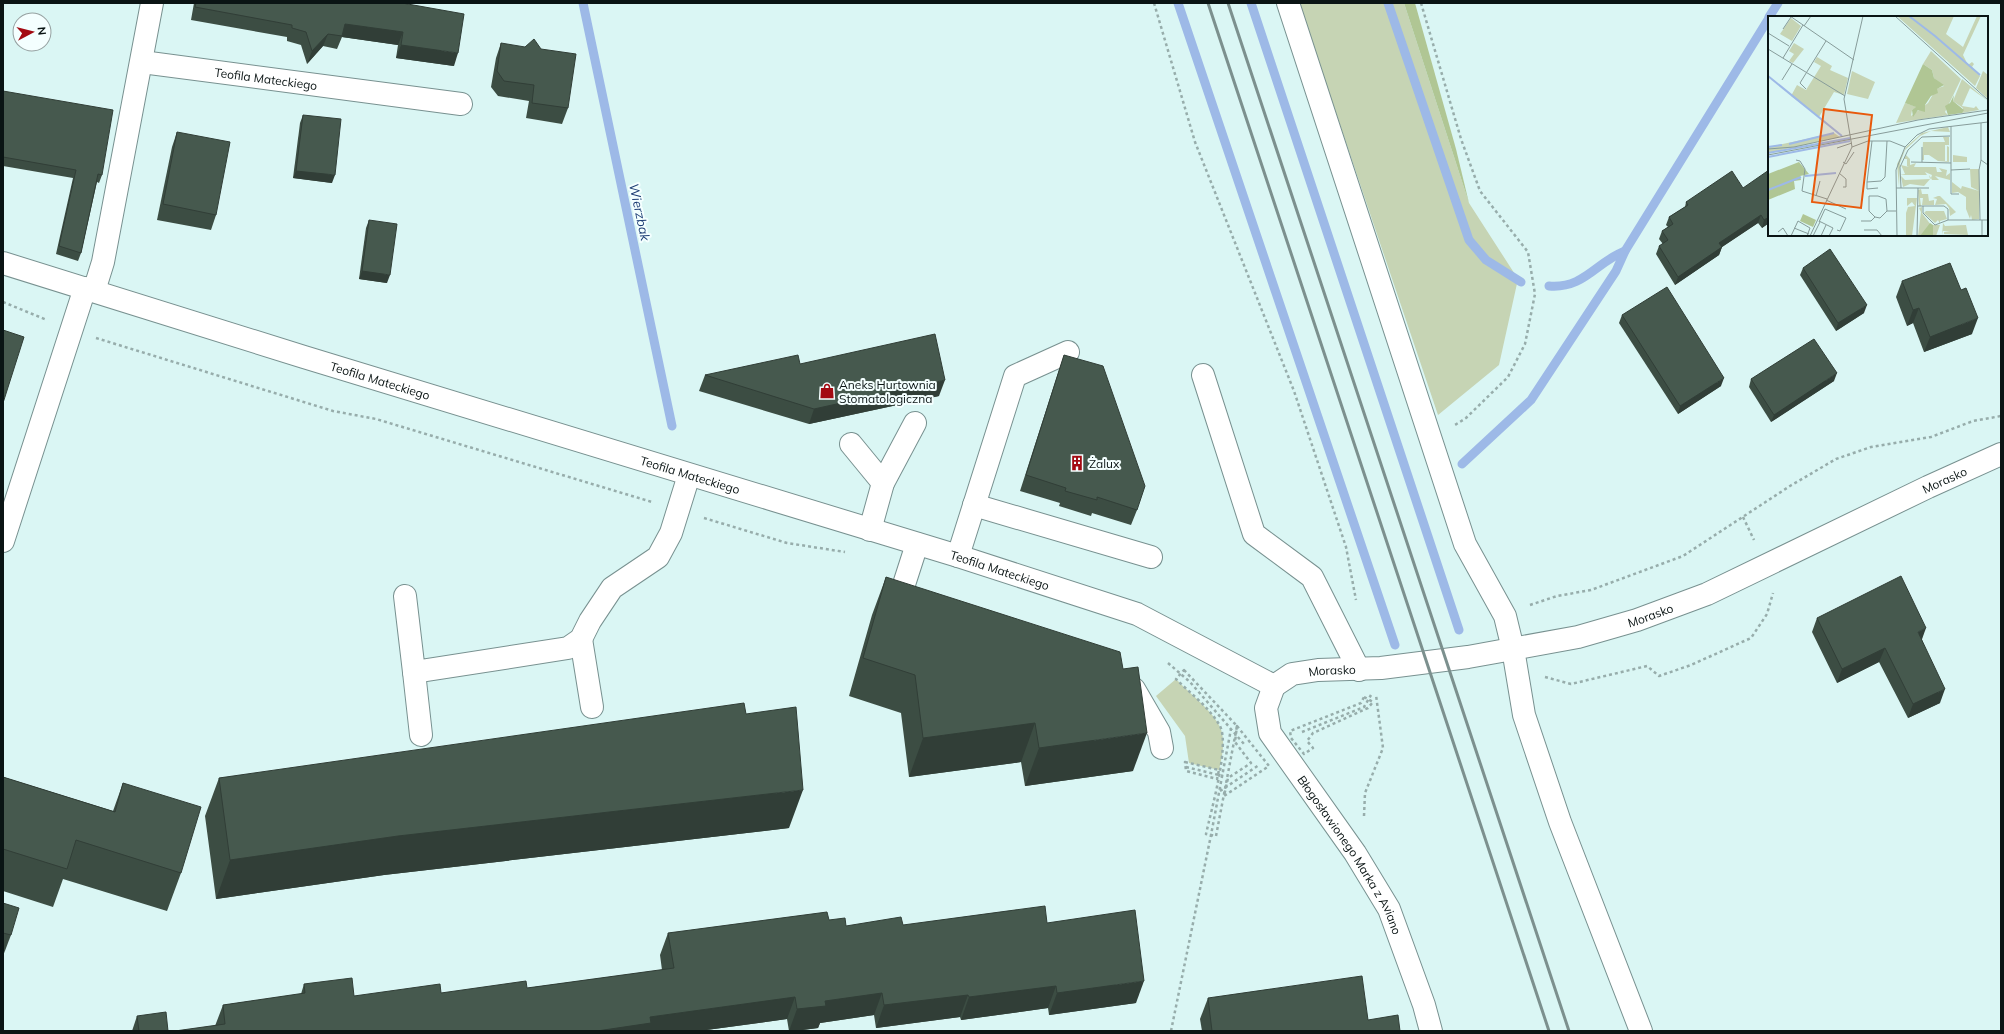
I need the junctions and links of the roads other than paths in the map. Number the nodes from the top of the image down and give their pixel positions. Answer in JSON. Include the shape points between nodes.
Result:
{"nodes":[{"id":1,"x":152,"y":3,"type":"edge"},
{"id":2,"x":1288,"y":3,"type":"edge"},
{"id":3,"x":142,"y":62,"type":"junction"},
{"id":4,"x":461,"y":104,"type":"dead end"},
{"id":5,"x":3,"y":263,"type":"edge"},
{"id":6,"x":90,"y":289,"type":"junction"},
{"id":7,"x":1068,"y":352,"type":"dead end"},
{"id":8,"x":1203,"y":375,"type":"dead end"},
{"id":9,"x":915,"y":422,"type":"dead end"},
{"id":10,"x":850,"y":444,"type":"dead end"},
{"id":11,"x":2001,"y":454,"type":"edge"},
{"id":12,"x":689,"y":475,"type":"junction"},
{"id":13,"x":883,"y":482,"type":"junction"},
{"id":14,"x":974,"y":505,"type":"junction"},
{"id":15,"x":870,"y":530,"type":"junction"},
{"id":16,"x":3,"y":541,"type":"edge"},
{"id":17,"x":917,"y":544,"type":"junction"},
{"id":18,"x":958,"y":556,"type":"junction"},
{"id":19,"x":1151,"y":557,"type":"dead end"},
{"id":20,"x":405,"y":596,"type":"dead end"},
{"id":21,"x":929,"y":613,"type":"edge"},
{"id":22,"x":581,"y":639,"type":"junction"},
{"id":23,"x":1515,"y":659,"type":"junction"},
{"id":24,"x":1359,"y":670,"type":"junction"},
{"id":25,"x":414,"y":672,"type":"junction"},
{"id":26,"x":1109,"y":673,"type":"edge"},
{"id":27,"x":1274,"y":686,"type":"junction"},
{"id":28,"x":592,"y":707,"type":"dead end"},
{"id":29,"x":421,"y":735,"type":"dead end"},
{"id":30,"x":1162,"y":748,"type":"dead end"},
{"id":31,"x":1431,"y":1031,"type":"edge"},
{"id":32,"x":1641,"y":1031,"type":"edge"}],
"edges":[{"from":1,"to":3,"type":"street"},
{"from":2,"to":23,"type":"street","via":[[1465,544],[1505,616]]},
{"from":3,"to":4,"type":"street","name":"Teofila Mateckiego"},
{"from":3,"to":6,"type":"street","via":[[104,262]]},
{"from":5,"to":6,"type":"street","name":"Teofila Mateckiego"},
{"from":6,"to":12,"type":"street","name":"Teofila Mateckiego"},
{"from":6,"to":16,"type":"street","via":[[72,331]]},
{"from":7,"to":14,"type":"street","via":[[1015,376]]},
{"from":8,"to":24,"type":"street","via":[[1254,534],[1312,577]]},
{"from":9,"to":13,"type":"street"},
{"from":10,"to":13,"type":"street"},
{"from":11,"to":23,"type":"street","name":"Morasko","via":[[1707,594],[1637,620]]},
{"from":12,"to":15,"type":"street","name":"Teofila Mateckiego"},
{"from":12,"to":22,"type":"street","via":[[671,533],[658,556],[612,588]]},
{"from":13,"to":15,"type":"street"},
{"from":14,"to":18,"type":"street"},
{"from":14,"to":19,"type":"street"},
{"from":15,"to":17,"type":"street","name":"Teofila Mateckiego"},
{"from":17,"to":18,"type":"street","name":"Teofila Mateckiego"},
{"from":17,"to":21,"type":"street","via":[[898,603]]},
{"from":18,"to":27,"type":"street","name":"Teofila Mateckiego","via":[[1137,614]]},
{"from":20,"to":25,"type":"street"},
{"from":22,"to":25,"type":"street","via":[[568,648]]},
{"from":22,"to":28,"type":"street"},
{"from":23,"to":24,"type":"street","name":"Morasko","via":[[1427,663]]},
{"from":23,"to":32,"type":"street","via":[[1524,714],[1560,822]]},
{"from":24,"to":27,"type":"street","name":"Morasko","via":[[1318,670],[1292,674]]},
{"from":25,"to":29,"type":"street"},
{"from":26,"to":30,"type":"street","via":[[1134,689],[1159,732]]},
{"from":27,"to":31,"type":"street","name":"Błogosławionego Marka z Aviano","via":[[1266,708],[1272,754],[1355,854],[1389,910]]}]}
